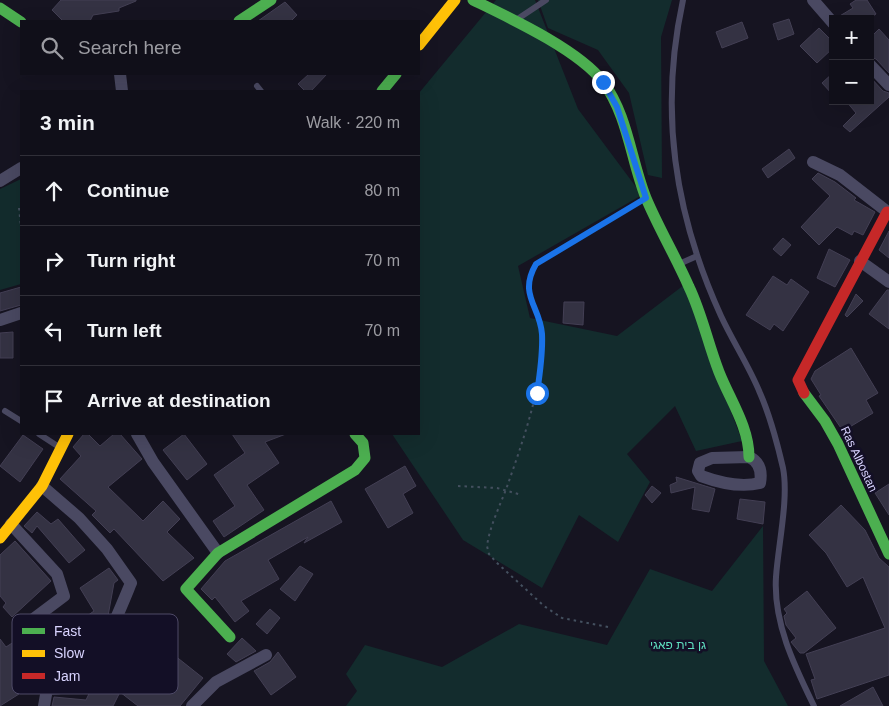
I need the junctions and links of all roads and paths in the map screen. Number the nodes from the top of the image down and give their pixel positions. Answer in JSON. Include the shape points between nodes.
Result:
{"nodes":[{"id":1,"x":271,"y":0,"type":"edge"},
{"id":2,"x":455,"y":0,"type":"edge"},
{"id":3,"x":473,"y":0,"type":"edge"},
{"id":4,"x":546,"y":0,"type":"edge"},
{"id":5,"x":683,"y":0,"type":"edge"},
{"id":6,"x":814,"y":0,"type":"edge"},
{"id":7,"x":0,"y":8,"type":"edge"},
{"id":8,"x":829,"y":18,"type":"edge"},
{"id":9,"x":241,"y":20,"type":"edge"},
{"id":10,"x":20,"y":21,"type":"edge"},
{"id":11,"x":515,"y":21,"type":"junction"},
{"id":12,"x":420,"y":44,"type":"edge"},
{"id":13,"x":874,"y":69,"type":"edge"},
{"id":14,"x":120,"y":75,"type":"edge"},
{"id":15,"x":395,"y":75,"type":"edge"},
{"id":16,"x":889,"y":85,"type":"edge"},
{"id":17,"x":122,"y":90,"type":"edge"},
{"id":18,"x":383,"y":90,"type":"edge"},
{"id":19,"x":813,"y":162,"type":"dead end"},
{"id":20,"x":20,"y":169,"type":"edge"},
{"id":21,"x":0,"y":181,"type":"edge"},
{"id":22,"x":646,"y":198,"type":"junction"},
{"id":23,"x":19,"y":208,"type":"dead end"},
{"id":24,"x":888,"y":212,"type":"edge"},
{"id":25,"x":20,"y":218,"type":"edge"},
{"id":26,"x":697,"y":256,"type":"junction"},
{"id":27,"x":860,"y":261,"type":"junction"},
{"id":28,"x":678,"y":264,"type":"junction"},
{"id":29,"x":889,"y":282,"type":"edge"},
{"id":30,"x":20,"y":312,"type":"edge"},
{"id":31,"x":0,"y":320,"type":"edge"},
{"id":32,"x":5,"y":410,"type":"dead end"},
{"id":33,"x":20,"y":421,"type":"edge"},
{"id":34,"x":40,"y":435,"type":"edge"},
{"id":35,"x":67,"y":435,"type":"edge"},
{"id":36,"x":138,"y":435,"type":"edge"},
{"id":37,"x":356,"y":435,"type":"edge"},
{"id":38,"x":60,"y":448,"type":"junction"},
{"id":39,"x":749,"y":457,"type":"dead end"},
{"id":40,"x":42,"y":486,"type":"junction"},
{"id":41,"x":458,"y":486,"type":"dead end"},
{"id":42,"x":506,"y":490,"type":"junction"},
{"id":43,"x":522,"y":495,"type":"dead end"},
{"id":44,"x":4,"y":532,"type":"edge"},
{"id":45,"x":218,"y":552,"type":"junction"},
{"id":46,"x":889,"y":554,"type":"edge"},
{"id":47,"x":40,"y":614,"type":"edge"},
{"id":48,"x":119,"y":614,"type":"edge"},
{"id":49,"x":608,"y":627,"type":"dead end"},
{"id":50,"x":230,"y":637,"type":"dead end"},
{"id":51,"x":266,"y":655,"type":"dead end"},
{"id":52,"x":205,"y":701,"type":"edge"},
{"id":53,"x":192,"y":706,"type":"edge"},
{"id":54,"x":814,"y":706,"type":"edge"}],
"edges":[{"from":1,"to":9,"type":"street"},
{"from":2,"to":12,"type":"street"},
{"from":3,"to":11,"type":"street"},
{"from":4,"to":11,"type":"lane"},
{"from":5,"to":26,"type":"lane","via":[[675,36],[671,90],[672,152],[682,205]]},
{"from":6,"to":8,"type":"street"},
{"from":7,"to":10,"type":"street"},
{"from":11,"to":22,"type":"street","via":[[583,61],[603,82],[617,107]]},
{"from":13,"to":16,"type":"street"},
{"from":14,"to":17,"type":"street"},
{"from":15,"to":18,"type":"street"},
{"from":19,"to":24,"type":"street","via":[[840,175]]},
{"from":20,"to":21,"type":"street"},
{"from":22,"to":28,"type":"street"},
{"from":22,"to":42,"type":"path","via":[[545,257],[531,273],[530,301],[542,332],[543,355],[537,393]]},
{"from":23,"to":25,"type":"path"},
{"from":24,"to":27,"type":"street"},
{"from":26,"to":28,"type":"lane"},
{"from":26,"to":54,"type":"lane","via":[[721,316],[760,391],[773,426],[783,472],[776,580],[781,626]]},
{"from":27,"to":29,"type":"street"},
{"from":27,"to":46,"type":"street","name":"Ras Albostan","via":[[798,380],[805,396],[838,444]]},
{"from":28,"to":39,"type":"street","via":[[744,429]]},
{"from":30,"to":31,"type":"street"},
{"from":32,"to":33,"type":"lane"},
{"from":34,"to":38,"type":"lane"},
{"from":35,"to":38,"type":"street"},
{"from":36,"to":45,"type":"street","via":[[153,462]]},
{"from":37,"to":45,"type":"street","via":[[363,443],[365,458],[355,470]]},
{"from":38,"to":40,"type":"street"},
{"from":40,"to":44,"type":"street"},
{"from":40,"to":48,"type":"street","via":[[79,518],[131,583]]},
{"from":41,"to":42,"type":"path"},
{"from":42,"to":43,"type":"path"},
{"from":42,"to":49,"type":"path","via":[[488,539],[489,554],[544,606],[562,618]]},
{"from":44,"to":47,"type":"street","via":[[57,574],[64,596]]},
{"from":45,"to":50,"type":"street","via":[[186,589]]},
{"from":51,"to":52,"type":"street","via":[[216,682]]},
{"from":52,"to":53,"type":"street"}]}
